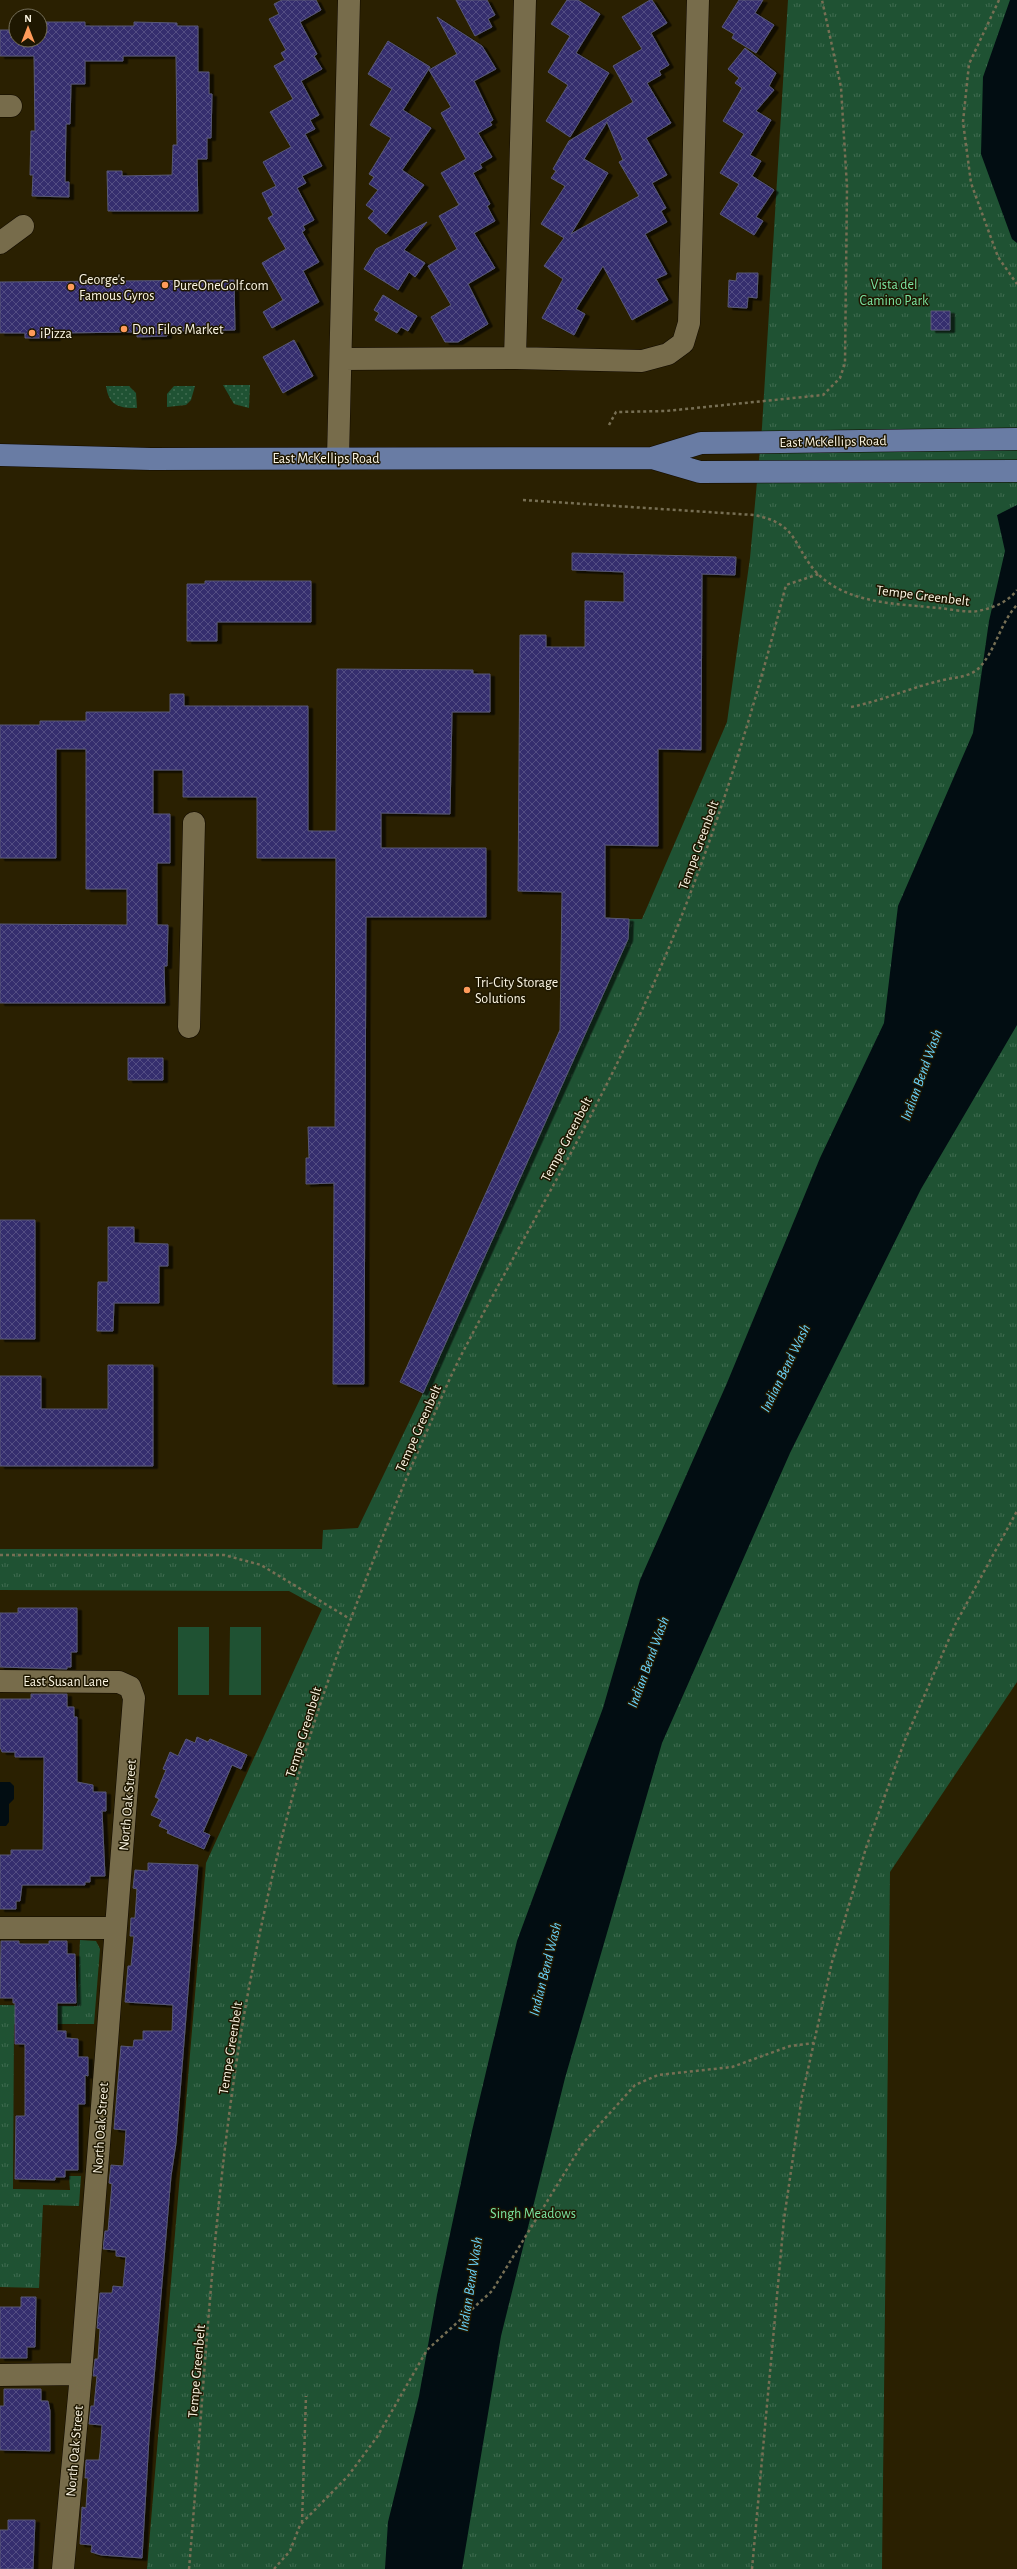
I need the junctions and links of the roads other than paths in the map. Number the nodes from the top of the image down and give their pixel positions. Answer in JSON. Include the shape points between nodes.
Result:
{"nodes":[{"id":1,"x":349,"y":0,"type":"edge"},
{"id":2,"x":525,"y":0,"type":"edge"},
{"id":3,"x":698,"y":0,"type":"edge"},
{"id":4,"x":23,"y":226,"type":"dead end"},
{"id":5,"x":0,"y":243,"type":"edge"},
{"id":6,"x":514,"y":358,"type":"junction"},
{"id":7,"x":342,"y":359,"type":"junction"},
{"id":8,"x":1017,"y":439,"type":"edge"},
{"id":9,"x":0,"y":455,"type":"edge"},
{"id":10,"x":338,"y":458,"type":"junction"},
{"id":11,"x":652,"y":458,"type":"junction"},
{"id":12,"x":1017,"y":471,"type":"edge"},
{"id":13,"x":194,"y":823,"type":"dead end"},
{"id":14,"x":190,"y":1027,"type":"dead end"},
{"id":15,"x":0,"y":1681,"type":"edge"},
{"id":16,"x":130,"y":1687,"type":"joint"},
{"id":17,"x":0,"y":1928,"type":"edge"},
{"id":18,"x":116,"y":1928,"type":"junction"},
{"id":19,"x":81,"y":2374,"type":"junction"},
{"id":20,"x":0,"y":2375,"type":"edge"},
{"id":21,"x":63,"y":2569,"type":"edge"}],
"edges":[{"from":1,"to":7,"type":"street"},
{"from":2,"to":6,"type":"street"},
{"from":3,"to":6,"type":"street","via":[[689,323],[683,343],[668,354],[642,361]]},
{"from":4,"to":5,"type":"street"},
{"from":6,"to":7,"type":"street"},
{"from":7,"to":10,"type":"street"},
{"from":8,"to":11,"type":"main road","name":"East McKellips Road","via":[[701,443]]},
{"from":9,"to":10,"type":"main road","name":"East McKellips Road"},
{"from":10,"to":11,"type":"main road","name":"East McKellips Road"},
{"from":11,"to":12,"type":"main road","name":"East McKellips Road","via":[[700,472]]},
{"from":13,"to":14,"type":"street"},
{"from":15,"to":16,"type":"street","name":"East Susan Lane","via":[[119,1682]]},
{"from":16,"to":18,"type":"street","name":"North Oak Street","via":[[134,1698],[135,1716]]},
{"from":17,"to":18,"type":"street"},
{"from":18,"to":19,"type":"street","name":"North Oak Street"},
{"from":19,"to":20,"type":"street"},
{"from":19,"to":21,"type":"street","name":"North Oak Street"}]}
